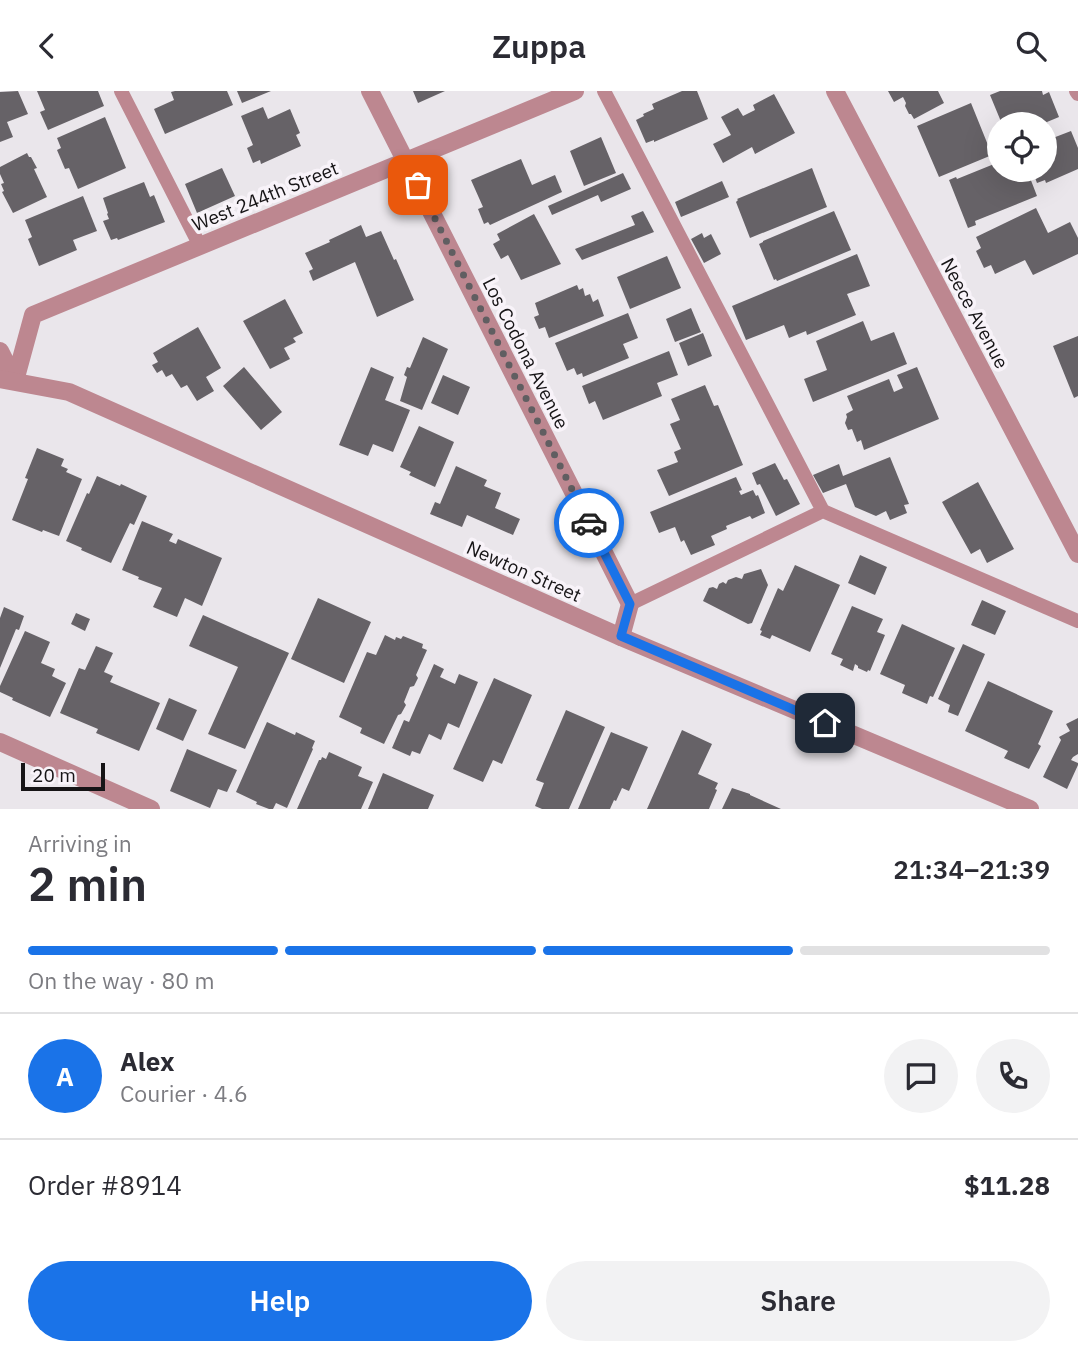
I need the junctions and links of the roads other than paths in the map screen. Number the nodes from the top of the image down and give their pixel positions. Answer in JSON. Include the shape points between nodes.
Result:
{"nodes":[{"id":1,"x":121,"y":91,"type":"edge"},
{"id":2,"x":370,"y":91,"type":"edge"},
{"id":3,"x":575,"y":91,"type":"edge"},
{"id":4,"x":604,"y":91,"type":"edge"},
{"id":5,"x":835,"y":91,"type":"edge"},
{"id":6,"x":406,"y":161,"type":"junction"},
{"id":7,"x":200,"y":246,"type":"junction"},
{"id":8,"x":0,"y":351,"type":"edge"},
{"id":9,"x":8,"y":380,"type":"edge"},
{"id":10,"x":823,"y":511,"type":"junction"},
{"id":11,"x":1078,"y":554,"type":"edge"},
{"id":12,"x":630,"y":604,"type":"junction"},
{"id":13,"x":1078,"y":621,"type":"edge"},
{"id":14,"x":621,"y":636,"type":"junction"},
{"id":15,"x":0,"y":742,"type":"edge"},
{"id":16,"x":151,"y":809,"type":"edge"},
{"id":17,"x":1030,"y":809,"type":"edge"}],
"edges":[{"from":1,"to":7,"type":"lane"},
{"from":2,"to":6,"type":"street","name":"Los Codona Avenue"},
{"from":3,"to":6,"type":"street","name":"West 244th Street"},
{"from":4,"to":10,"type":"lane"},
{"from":5,"to":11,"type":"street","name":"Neece Avenue"},
{"from":6,"to":7,"type":"street","name":"West 244th Street"},
{"from":6,"to":12,"type":"street","name":"Los Codona Avenue"},
{"from":7,"to":9,"type":"street","name":"West 244th Street","via":[[33,315]]},
{"from":8,"to":9,"type":"street"},
{"from":9,"to":14,"type":"street","name":"Newton Street","via":[[69,392]]},
{"from":10,"to":12,"type":"lane"},
{"from":10,"to":13,"type":"lane"},
{"from":12,"to":14,"type":"street"},
{"from":14,"to":17,"type":"street","name":"Newton Street"},
{"from":15,"to":16,"type":"street"}]}
